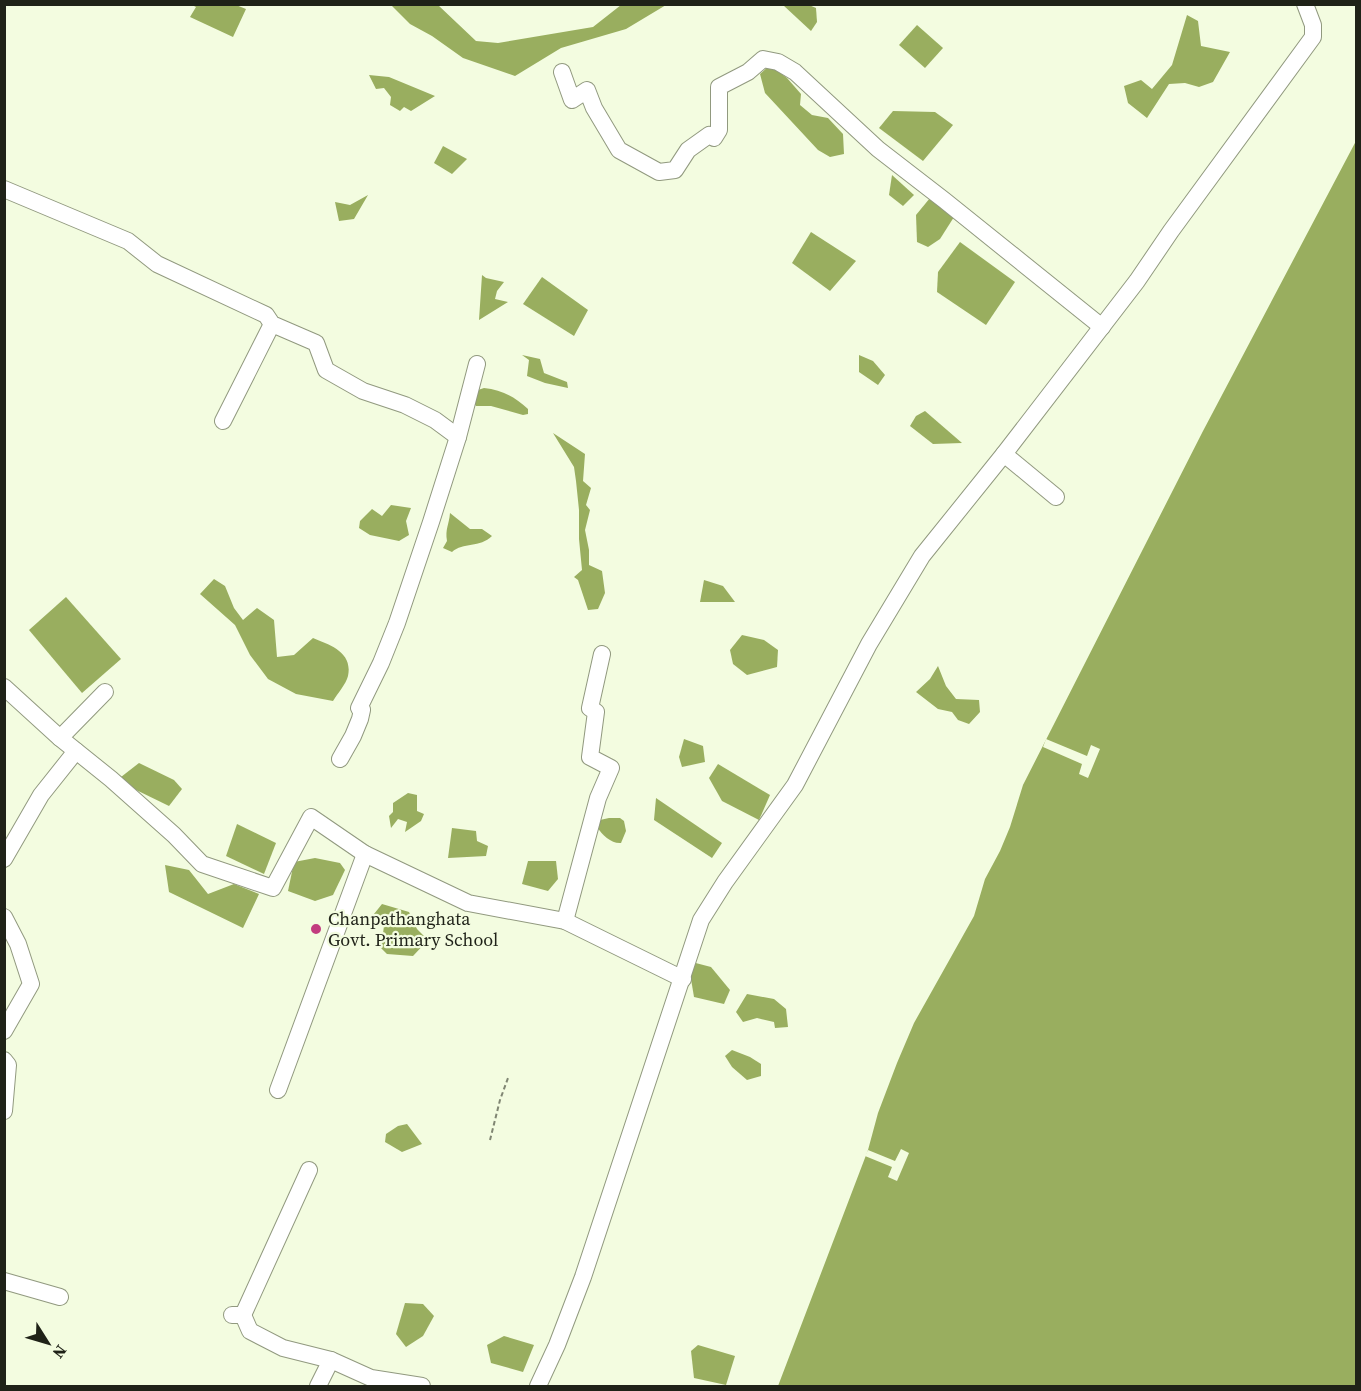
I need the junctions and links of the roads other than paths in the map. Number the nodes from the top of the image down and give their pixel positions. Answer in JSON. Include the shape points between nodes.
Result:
{"nodes":[{"id":1,"x":1305,"y":4,"type":"edge"},
{"id":2,"x":562,"y":72,"type":"dead end"},
{"id":3,"x":4,"y":189,"type":"edge"},
{"id":4,"x":272,"y":324,"type":"junction"},
{"id":5,"x":1102,"y":327,"type":"junction"},
{"id":6,"x":477,"y":364,"type":"dead end"},
{"id":7,"x":223,"y":421,"type":"dead end"},
{"id":8,"x":458,"y":437,"type":"junction"},
{"id":9,"x":1004,"y":454,"type":"junction"},
{"id":10,"x":1056,"y":497,"type":"dead end"},
{"id":11,"x":602,"y":654,"type":"dead end"},
{"id":12,"x":4,"y":687,"type":"edge"},
{"id":13,"x":105,"y":692,"type":"dead end"},
{"id":14,"x":60,"y":738,"type":"junction"},
{"id":15,"x":76,"y":751,"type":"junction"},
{"id":16,"x":340,"y":759,"type":"dead end"},
{"id":17,"x":365,"y":854,"type":"junction"},
{"id":18,"x":4,"y":859,"type":"edge"},
{"id":19,"x":4,"y":917,"type":"edge"},
{"id":20,"x":565,"y":921,"type":"junction"},
{"id":21,"x":683,"y":979,"type":"junction"},
{"id":22,"x":4,"y":1031,"type":"edge"},
{"id":23,"x":4,"y":1060,"type":"edge"},
{"id":24,"x":278,"y":1090,"type":"dead end"},
{"id":25,"x":4,"y":1112,"type":"edge"},
{"id":26,"x":309,"y":1170,"type":"dead end"},
{"id":27,"x":4,"y":1281,"type":"edge"},
{"id":28,"x":60,"y":1297,"type":"dead end"},
{"id":29,"x":331,"y":1360,"type":"junction"},
{"id":30,"x":318,"y":1386,"type":"edge"},
{"id":31,"x":413,"y":1386,"type":"edge"},
{"id":32,"x":538,"y":1386,"type":"edge"}],
"edges":[{"from":1,"to":5,"type":"street","via":[[1313,37]]},
{"from":2,"to":5,"type":"street","via":[[572,100],[587,90],[619,150],[659,172],[675,170],[688,150],[709,135],[714,138],[719,130],[719,87],[763,59],[778,62],[795,72],[878,149]]},
{"from":3,"to":4,"type":"street","via":[[128,241],[158,264],[266,315]]},
{"from":4,"to":7,"type":"street"},
{"from":4,"to":8,"type":"street","via":[[315,343],[326,370],[363,391],[435,420]]},
{"from":5,"to":9,"type":"street"},
{"from":6,"to":8,"type":"street"},
{"from":8,"to":16,"type":"street","via":[[397,623]]},
{"from":9,"to":10,"type":"street"},
{"from":9,"to":21,"type":"street","via":[[916,565],[869,644],[795,785],[701,920]]},
{"from":11,"to":20,"type":"street","via":[[590,708],[596,712],[590,757],[611,768],[598,798]]},
{"from":12,"to":14,"type":"street"},
{"from":13,"to":14,"type":"street"},
{"from":14,"to":15,"type":"street"},
{"from":15,"to":17,"type":"street","via":[[202,864],[273,888],[311,817]]},
{"from":15,"to":18,"type":"street","via":[[41,795]]},
{"from":17,"to":20,"type":"street","via":[[468,903]]},
{"from":17,"to":24,"type":"street"},
{"from":19,"to":22,"type":"street","via":[[31,984]]},
{"from":20,"to":21,"type":"street"},
{"from":21,"to":32,"type":"street","via":[[583,1277]]},
{"from":23,"to":25,"type":"street","via":[[8,1065]]},
{"from":26,"to":29,"type":"street","via":[[237,1315],[250,1331],[283,1348]]},
{"from":27,"to":28,"type":"street"},
{"from":29,"to":30,"type":"street"},
{"from":29,"to":31,"type":"street","via":[[371,1378]]}]}
